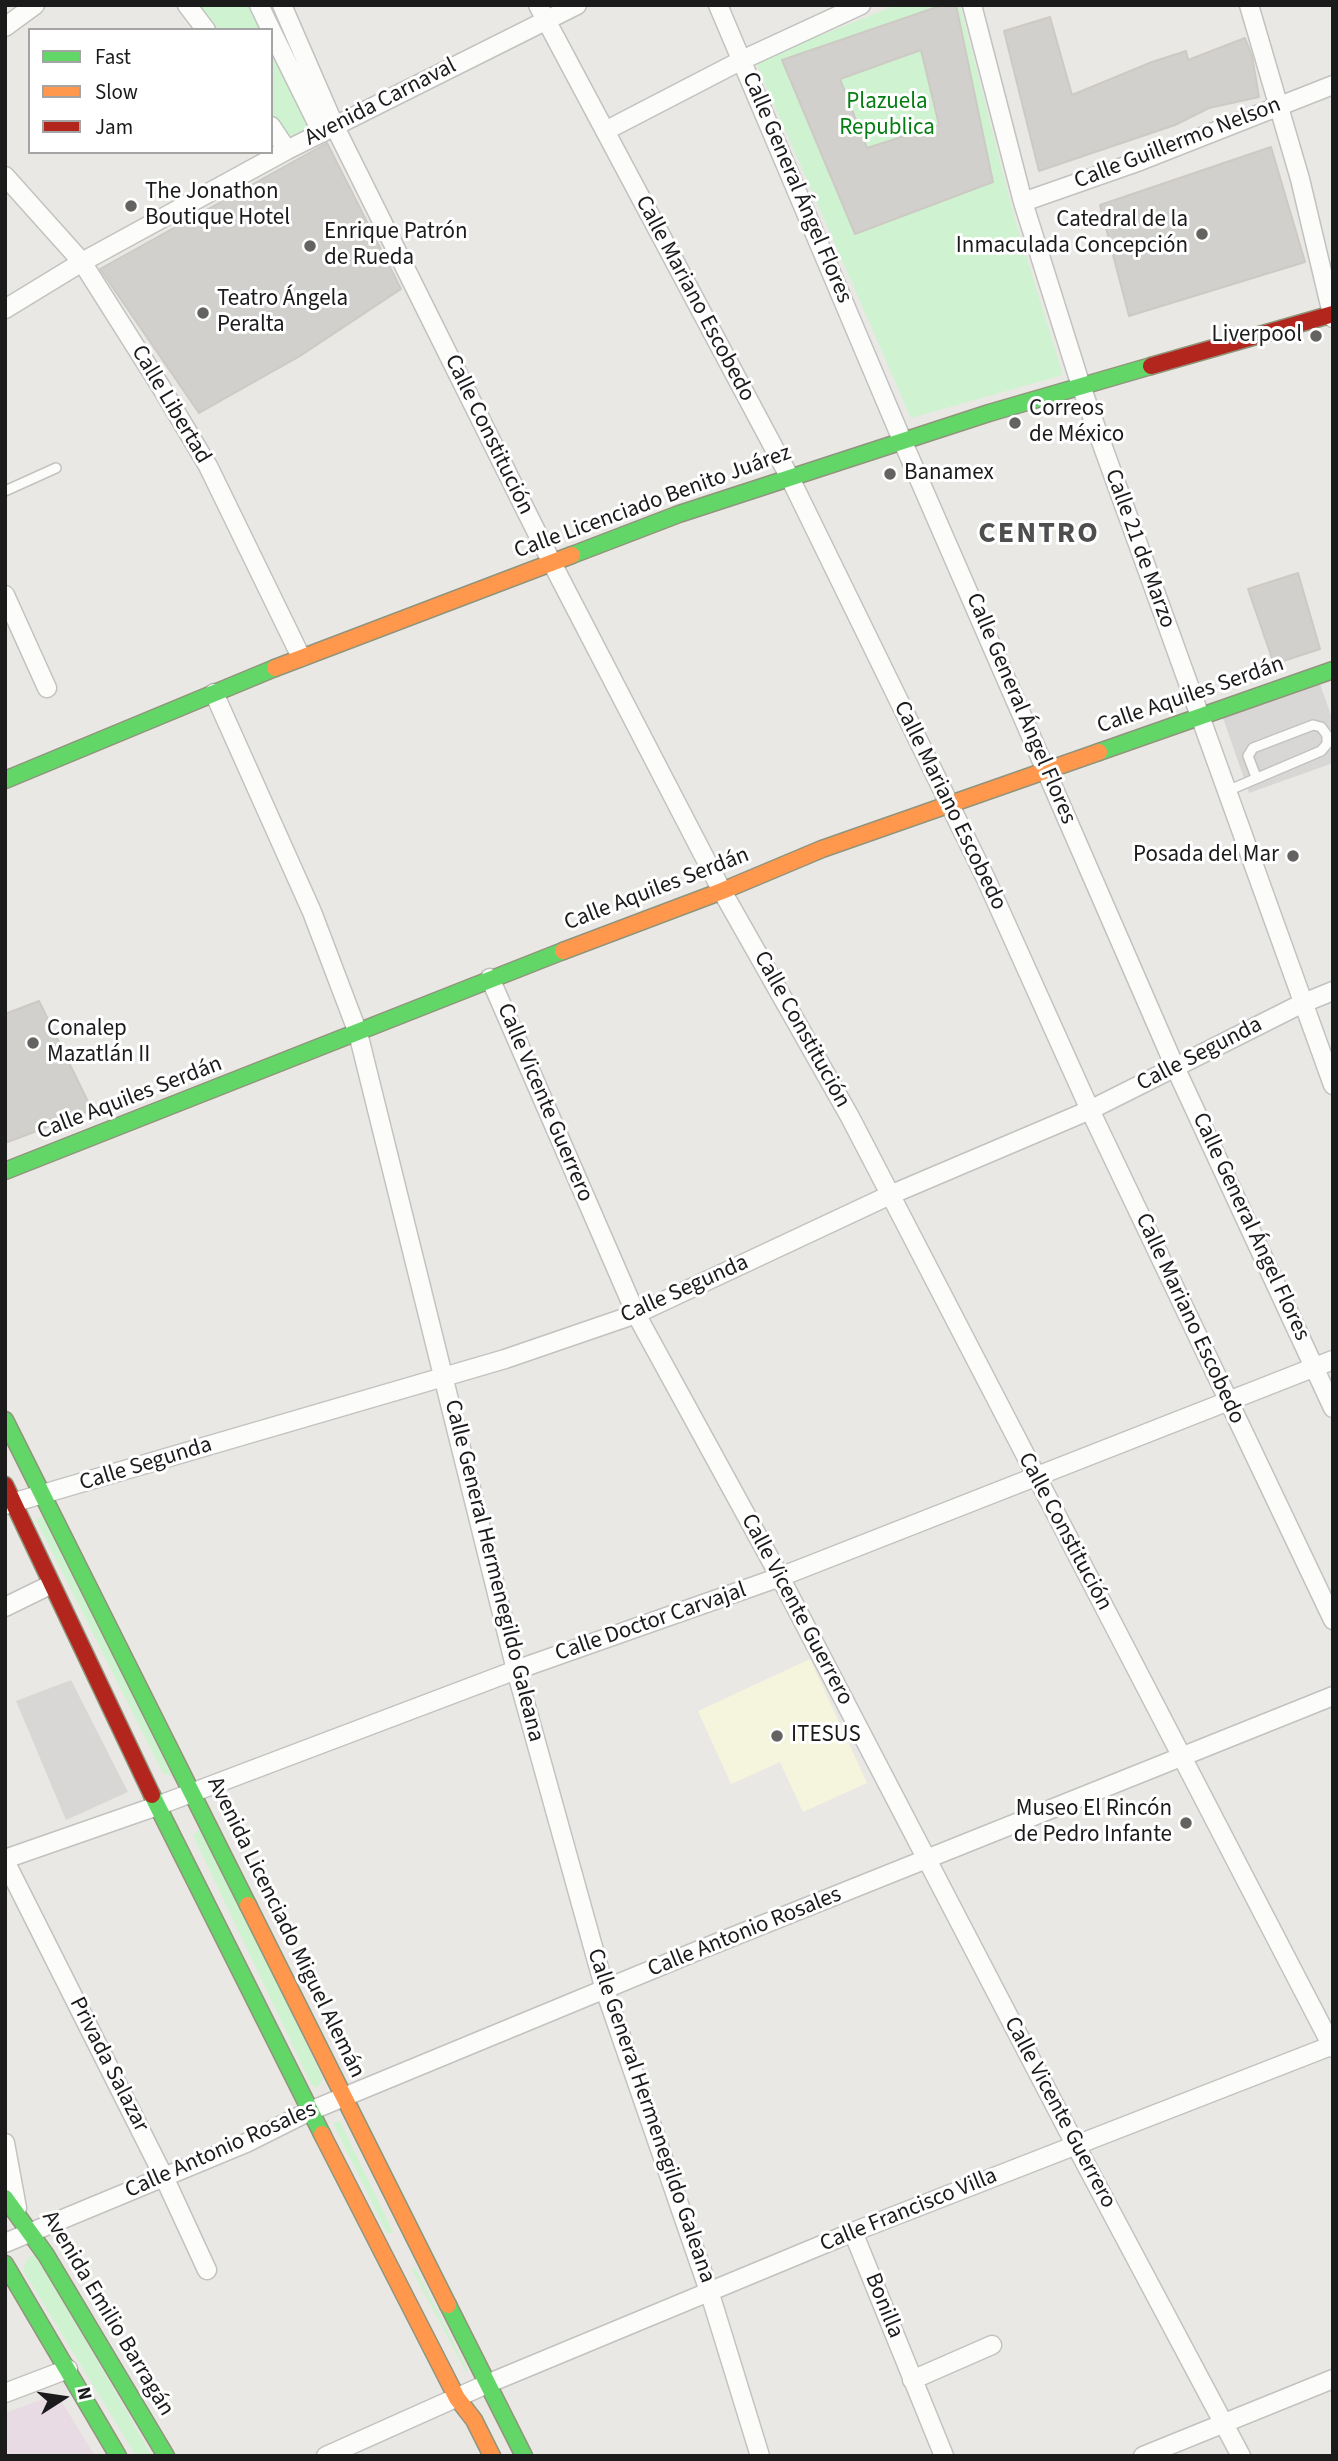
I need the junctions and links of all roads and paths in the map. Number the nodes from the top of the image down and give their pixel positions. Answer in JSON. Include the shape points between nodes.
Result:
{"nodes":[{"id":1,"x":35,"y":5,"type":"edge"},
{"id":2,"x":187,"y":5,"type":"edge"},
{"id":3,"x":259,"y":5,"type":"edge"},
{"id":4,"x":282,"y":5,"type":"edge"},
{"id":5,"x":577,"y":5,"type":"edge"},
{"id":6,"x":718,"y":5,"type":"edge"},
{"id":7,"x":861,"y":5,"type":"edge"},
{"id":8,"x":972,"y":5,"type":"edge"},
{"id":9,"x":1249,"y":5,"type":"edge"},
{"id":10,"x":542,"y":13,"type":"edge"},
{"id":11,"x":5,"y":27,"type":"edge"},
{"id":12,"x":204,"y":28,"type":"edge"},
{"id":13,"x":270,"y":28,"type":"edge"},
{"id":14,"x":273,"y":34,"type":"edge"},
{"id":15,"x":742,"y":60,"type":"junction"},
{"id":16,"x":1333,"y":85,"type":"edge"},
{"id":17,"x":1278,"y":106,"type":"junction"},
{"id":18,"x":273,"y":129,"type":"edge"},
{"id":19,"x":328,"y":130,"type":"junction"},
{"id":20,"x":605,"y":131,"type":"junction"},
{"id":21,"x":287,"y":150,"type":"junction"},
{"id":22,"x":5,"y":176,"type":"edge"},
{"id":23,"x":1023,"y":202,"type":"junction"},
{"id":24,"x":82,"y":262,"type":"junction"},
{"id":25,"x":5,"y":309,"type":"edge"},
{"id":26,"x":1332,"y":315,"type":"edge"},
{"id":27,"x":1081,"y":386,"type":"junction"},
{"id":28,"x":902,"y":440,"type":"junction"},
{"id":29,"x":56,"y":468,"type":"dead end"},
{"id":30,"x":790,"y":478,"type":"junction"},
{"id":31,"x":5,"y":491,"type":"edge"},
{"id":32,"x":552,"y":563,"type":"junction"},
{"id":33,"x":5,"y":595,"type":"edge"},
{"id":34,"x":301,"y":657,"type":"junction"},
{"id":35,"x":1333,"y":670,"type":"edge"},
{"id":36,"x":47,"y":688,"type":"dead end"},
{"id":37,"x":214,"y":693,"type":"junction"},
{"id":38,"x":1200,"y":718,"type":"junction"},
{"id":39,"x":1046,"y":769,"type":"junction"},
{"id":40,"x":1256,"y":777,"type":"junction"},
{"id":41,"x":5,"y":780,"type":"edge"},
{"id":42,"x":1227,"y":791,"type":"junction"},
{"id":43,"x":948,"y":805,"type":"junction"},
{"id":44,"x":722,"y":891,"type":"junction"},
{"id":45,"x":490,"y":978,"type":"junction"},
{"id":46,"x":1333,"y":992,"type":"edge"},
{"id":47,"x":1301,"y":1004,"type":"junction"},
{"id":48,"x":358,"y":1033,"type":"junction"},
{"id":49,"x":1175,"y":1067,"type":"junction"},
{"id":50,"x":1333,"y":1085,"type":"edge"},
{"id":51,"x":1090,"y":1110,"type":"junction"},
{"id":52,"x":5,"y":1171,"type":"edge"},
{"id":53,"x":890,"y":1195,"type":"junction"},
{"id":54,"x":636,"y":1314,"type":"junction"},
{"id":55,"x":1333,"y":1360,"type":"edge"},
{"id":56,"x":1315,"y":1367,"type":"junction"},
{"id":57,"x":444,"y":1376,"type":"junction"},
{"id":58,"x":1227,"y":1400,"type":"junction"},
{"id":59,"x":1333,"y":1408,"type":"edge"},
{"id":60,"x":5,"y":1420,"type":"edge"},
{"id":61,"x":1034,"y":1476,"type":"junction"},
{"id":62,"x":5,"y":1485,"type":"edge"},
{"id":63,"x":43,"y":1497,"type":"junction"},
{"id":64,"x":9,"y":1504,"type":"edge"},
{"id":65,"x":780,"y":1577,"type":"junction"},
{"id":66,"x":50,"y":1585,"type":"junction"},
{"id":67,"x":5,"y":1607,"type":"edge"},
{"id":68,"x":1333,"y":1620,"type":"edge"},
{"id":69,"x":516,"y":1670,"type":"junction"},
{"id":70,"x":1333,"y":1696,"type":"edge"},
{"id":71,"x":1181,"y":1755,"type":"junction"},
{"id":72,"x":192,"y":1793,"type":"junction"},
{"id":73,"x":157,"y":1806,"type":"junction"},
{"id":74,"x":928,"y":1858,"type":"junction"},
{"id":75,"x":5,"y":1860,"type":"edge"},
{"id":76,"x":605,"y":1990,"type":"junction"},
{"id":77,"x":1332,"y":2046,"type":"edge"},
{"id":78,"x":344,"y":2097,"type":"junction"},
{"id":79,"x":310,"y":2111,"type":"junction"},
{"id":80,"x":5,"y":2143,"type":"edge"},
{"id":81,"x":1074,"y":2144,"type":"junction"},
{"id":82,"x":164,"y":2177,"type":"junction"},
{"id":83,"x":5,"y":2198,"type":"edge"},
{"id":84,"x":18,"y":2212,"type":"junction"},
{"id":85,"x":853,"y":2232,"type":"junction"},
{"id":86,"x":32,"y":2233,"type":"junction"},
{"id":87,"x":415,"y":2241,"type":"junction"},
{"id":88,"x":5,"y":2243,"type":"edge"},
{"id":89,"x":384,"y":2256,"type":"junction"},
{"id":90,"x":5,"y":2264,"type":"edge"},
{"id":91,"x":207,"y":2270,"type":"dead end"},
{"id":92,"x":710,"y":2294,"type":"junction"},
{"id":93,"x":992,"y":2345,"type":"dead end"},
{"id":94,"x":68,"y":2369,"type":"junction"},
{"id":95,"x":1333,"y":2379,"type":"edge"},
{"id":96,"x":912,"y":2380,"type":"junction"},
{"id":97,"x":487,"y":2384,"type":"junction"},
{"id":98,"x":5,"y":2393,"type":"edge"},
{"id":99,"x":457,"y":2398,"type":"junction"},
{"id":100,"x":1223,"y":2423,"type":"junction"},
{"id":101,"x":118,"y":2456,"type":"edge"},
{"id":102,"x":166,"y":2456,"type":"edge"},
{"id":103,"x":326,"y":2456,"type":"edge"},
{"id":104,"x":492,"y":2456,"type":"edge"},
{"id":105,"x":524,"y":2456,"type":"edge"},
{"id":106,"x":760,"y":2456,"type":"edge"},
{"id":107,"x":944,"y":2456,"type":"edge"},
{"id":108,"x":1143,"y":2456,"type":"edge"},
{"id":109,"x":1241,"y":2456,"type":"edge"}],
"edges":[{"from":1,"to":11,"type":"street"},
{"from":2,"to":12,"type":"street"},
{"from":3,"to":13,"type":"street"},
{"from":4,"to":19,"type":"street","name":"Calle Constitución"},
{"from":5,"to":10,"type":"street","name":"Avenida Carnaval"},
{"from":6,"to":15,"type":"street","name":"Calle General Ángel Flores"},
{"from":7,"to":15,"type":"street"},
{"from":8,"to":23,"type":"street","name":"Calle 21 de Marzo"},
{"from":9,"to":17,"type":"street"},
{"from":10,"to":19,"type":"street","name":"Avenida Carnaval"},
{"from":10,"to":20,"type":"street","name":"Calle Mariano Escobedo"},
{"from":14,"to":19,"type":"street"},
{"from":15,"to":20,"type":"street"},
{"from":15,"to":28,"type":"street","name":"Calle General Ángel Flores"},
{"from":16,"to":17,"type":"street","name":"Calle Guillermo Nelson"},
{"from":17,"to":23,"type":"street","name":"Calle Guillermo Nelson"},
{"from":17,"to":26,"type":"street"},
{"from":18,"to":21,"type":"street"},
{"from":19,"to":21,"type":"street","name":"Avenida Carnaval"},
{"from":19,"to":32,"type":"street","name":"Calle Constitución"},
{"from":20,"to":30,"type":"street","name":"Calle Mariano Escobedo"},
{"from":21,"to":24,"type":"street","name":"Avenida Carnaval"},
{"from":22,"to":24,"type":"street","name":"Calle Libertad"},
{"from":23,"to":27,"type":"street","name":"Calle 21 de Marzo"},
{"from":24,"to":25,"type":"street","name":"Avenida Carnaval"},
{"from":24,"to":34,"type":"street","name":"Calle Libertad","via":[[208,466]]},
{"from":26,"to":27,"type":"street","name":"Calle Licenciado Benito Juárez"},
{"from":27,"to":28,"type":"street","name":"Calle Licenciado Benito Juárez"},
{"from":27,"to":38,"type":"street","name":"Calle 21 de Marzo"},
{"from":28,"to":30,"type":"street","name":"Calle Licenciado Benito Juárez"},
{"from":28,"to":39,"type":"street","name":"Calle General Ángel Flores"},
{"from":29,"to":31,"type":"lane"},
{"from":30,"to":32,"type":"street","name":"Calle Licenciado Benito Juárez"},
{"from":30,"to":43,"type":"street","name":"Calle Mariano Escobedo"},
{"from":32,"to":34,"type":"street","name":"Calle Licenciado Benito Juárez"},
{"from":32,"to":44,"type":"street","name":"Calle Constitución"},
{"from":33,"to":36,"type":"street"},
{"from":34,"to":37,"type":"street","name":"Calle Licenciado Benito Juárez"},
{"from":35,"to":38,"type":"street","name":"Calle Aquiles Serdán"},
{"from":37,"to":41,"type":"street","name":"Calle Licenciado Benito Juárez"},
{"from":37,"to":48,"type":"street","name":"Calle General Hermenegildo Galeana","via":[[312,912]]},
{"from":38,"to":39,"type":"street","name":"Calle Aquiles Serdán"},
{"from":38,"to":42,"type":"street","name":"Calle 21 de Marzo"},
{"from":39,"to":43,"type":"street","name":"Calle Aquiles Serdán"},
{"from":39,"to":49,"type":"street","name":"Calle General Ángel Flores"},
{"from":40,"to":40,"type":"lane","via":[[1321,751],[1327,735],[1313,725],[1253,748],[1248,756]]},
{"from":40,"to":42,"type":"lane"},
{"from":42,"to":47,"type":"street","name":"Calle 21 de Marzo"},
{"from":43,"to":44,"type":"street","name":"Calle Aquiles Serdán","via":[[822,849]]},
{"from":43,"to":51,"type":"street","name":"Calle Mariano Escobedo"},
{"from":44,"to":45,"type":"street","name":"Calle Aquiles Serdán"},
{"from":44,"to":53,"type":"street","name":"Calle Constitución"},
{"from":45,"to":48,"type":"street","name":"Calle Aquiles Serdán"},
{"from":45,"to":54,"type":"street","name":"Calle Vicente Guerrero"},
{"from":46,"to":47,"type":"street","name":"Calle Segunda"},
{"from":47,"to":49,"type":"street","name":"Calle Segunda"},
{"from":47,"to":50,"type":"street","name":"Calle 21 de Marzo"},
{"from":48,"to":52,"type":"street","name":"Calle Aquiles Serdán"},
{"from":48,"to":57,"type":"street","name":"Calle General Hermenegildo Galeana"},
{"from":49,"to":51,"type":"street","name":"Calle Segunda"},
{"from":49,"to":56,"type":"street","name":"Calle General Ángel Flores"},
{"from":51,"to":53,"type":"street","name":"Calle Segunda"},
{"from":51,"to":58,"type":"street","name":"Calle Mariano Escobedo"},
{"from":53,"to":54,"type":"street","name":"Calle Segunda"},
{"from":53,"to":61,"type":"street","name":"Calle Constitución"},
{"from":54,"to":57,"type":"street","name":"Calle Segunda"},
{"from":54,"to":65,"type":"street","name":"Calle Vicente Guerrero"},
{"from":55,"to":56,"type":"street","name":"Calle Doctor Carvajal"},
{"from":56,"to":58,"type":"street","name":"Calle Doctor Carvajal"},
{"from":56,"to":59,"type":"street","name":"Calle General Ángel Flores"},
{"from":57,"to":63,"type":"street","name":"Calle Segunda"},
{"from":57,"to":69,"type":"street","name":"Calle General Hermenegildo Galeana"},
{"from":58,"to":61,"type":"street","name":"Calle Doctor Carvajal"},
{"from":58,"to":68,"type":"street","name":"Calle Mariano Escobedo"},
{"from":60,"to":63,"type":"street","name":"Avenida Licenciado Miguel Alemán"},
{"from":61,"to":65,"type":"street","name":"Calle Doctor Carvajal"},
{"from":61,"to":71,"type":"street","name":"Calle Constitución"},
{"from":62,"to":64,"type":"street"},
{"from":63,"to":64,"type":"street","name":"Calle Segunda"},
{"from":63,"to":72,"type":"street","name":"Avenida Licenciado Miguel Alemán"},
{"from":64,"to":66,"type":"street"},
{"from":65,"to":69,"type":"street","name":"Calle Doctor Carvajal"},
{"from":65,"to":74,"type":"street","name":"Calle Vicente Guerrero"},
{"from":66,"to":67,"type":"street"},
{"from":66,"to":73,"type":"street"},
{"from":69,"to":72,"type":"street","name":"Calle Doctor Carvajal"},
{"from":69,"to":76,"type":"street","name":"Calle General Hermenegildo Galeana"},
{"from":70,"to":71,"type":"street","name":"Calle Antonio Rosales"},
{"from":71,"to":74,"type":"street","name":"Calle Antonio Rosales"},
{"from":71,"to":77,"type":"street","name":"Calle Constitución"},
{"from":72,"to":73,"type":"street","name":"Calle Doctor Carvajal"},
{"from":72,"to":78,"type":"street","name":"Avenida Licenciado Miguel Alemán"},
{"from":73,"to":75,"type":"street","name":"Calle Doctor Carvajal"},
{"from":73,"to":79,"type":"street"},
{"from":74,"to":76,"type":"street","name":"Calle Antonio Rosales"},
{"from":74,"to":81,"type":"street","name":"Calle Vicente Guerrero"},
{"from":75,"to":82,"type":"street","name":"Privada Salazar"},
{"from":76,"to":78,"type":"street","name":"Calle Antonio Rosales"},
{"from":76,"to":92,"type":"street","name":"Calle General Hermenegildo Galeana"},
{"from":77,"to":81,"type":"street","name":"Calle Francisco Villa"},
{"from":78,"to":79,"type":"street","name":"Calle Antonio Rosales"},
{"from":78,"to":87,"type":"street","name":"Avenida Licenciado Miguel Alemán"},
{"from":79,"to":82,"type":"street","name":"Calle Antonio Rosales"},
{"from":79,"to":89,"type":"street"},
{"from":80,"to":84,"type":"street"},
{"from":81,"to":85,"type":"street","name":"Calle Francisco Villa"},
{"from":81,"to":100,"type":"street","name":"Calle Vicente Guerrero"},
{"from":82,"to":86,"type":"street","name":"Calle Antonio Rosales"},
{"from":82,"to":91,"type":"street","name":"Privada Salazar"},
{"from":83,"to":84,"type":"street","name":"Avenida Emilio Barragán"},
{"from":84,"to":86,"type":"street","name":"Avenida Emilio Barragán"},
{"from":85,"to":92,"type":"street","name":"Calle Francisco Villa"},
{"from":85,"to":96,"type":"street","name":"Bonilla"},
{"from":86,"to":88,"type":"street","name":"Calle Antonio Rosales"},
{"from":86,"to":102,"type":"street","name":"Avenida Emilio Barragán"},
{"from":87,"to":89,"type":"street"},
{"from":87,"to":97,"type":"street","name":"Avenida Licenciado Miguel Alemán"},
{"from":89,"to":99,"type":"street"},
{"from":90,"to":94,"type":"street"},
{"from":92,"to":97,"type":"street","name":"Calle Francisco Villa"},
{"from":92,"to":106,"type":"street","name":"Calle General Hermenegildo Galeana"},
{"from":93,"to":96,"type":"street"},
{"from":94,"to":98,"type":"street"},
{"from":94,"to":101,"type":"street"},
{"from":95,"to":100,"type":"street"},
{"from":96,"to":107,"type":"street","name":"Bonilla"},
{"from":97,"to":99,"type":"street","name":"Calle Francisco Villa"},
{"from":97,"to":105,"type":"street","name":"Avenida Licenciado Miguel Alemán"},
{"from":99,"to":103,"type":"street","name":"Calle Francisco Villa"},
{"from":99,"to":104,"type":"street"},
{"from":100,"to":108,"type":"street"},
{"from":100,"to":109,"type":"street","name":"Calle Vicente Guerrero"}]}
